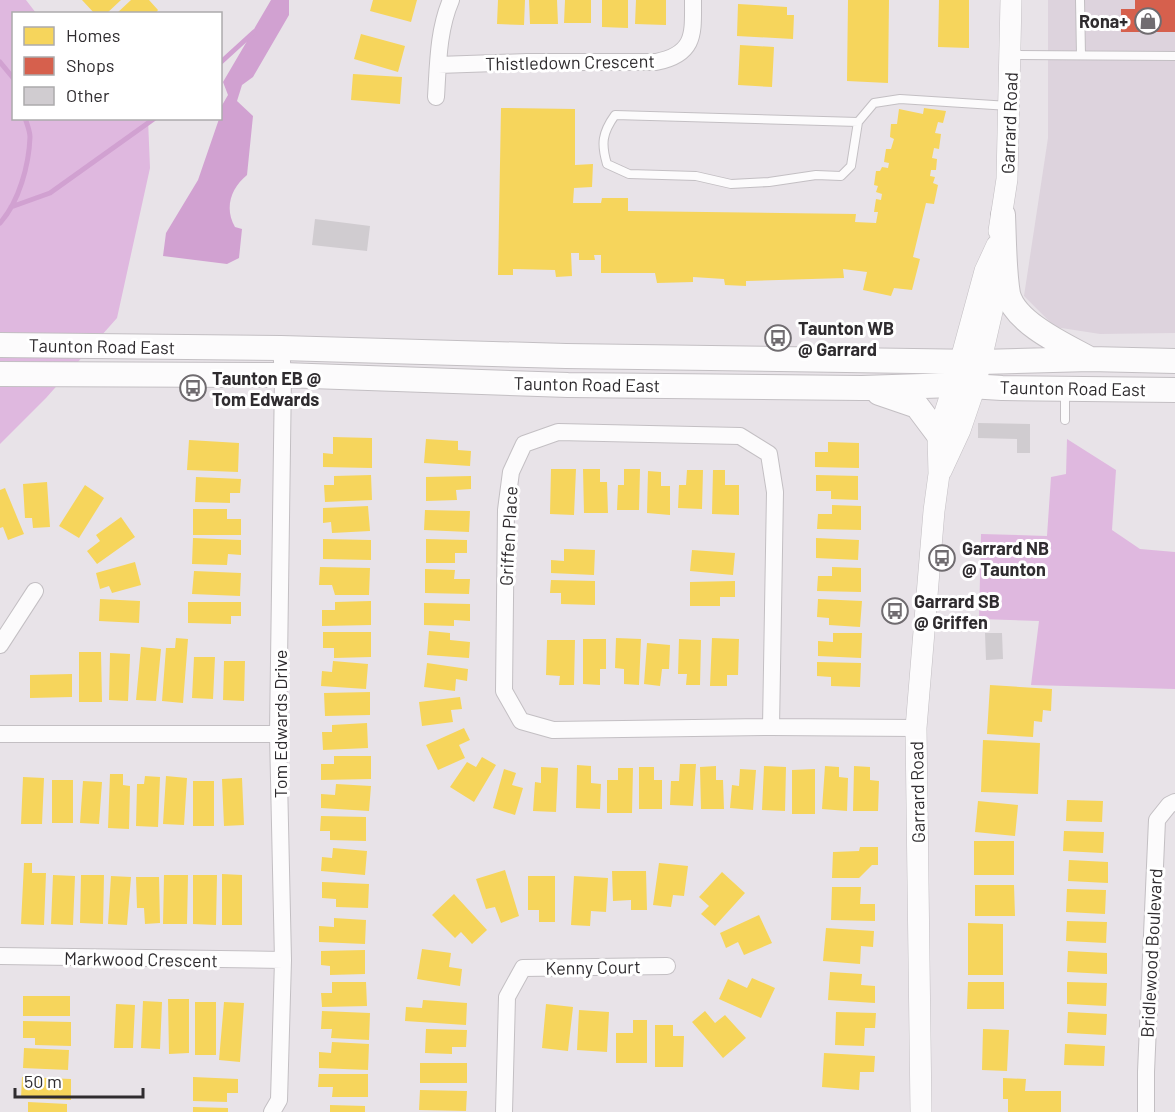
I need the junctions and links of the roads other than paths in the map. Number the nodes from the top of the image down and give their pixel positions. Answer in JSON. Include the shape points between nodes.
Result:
{"nodes":[{"id":1,"x":452,"y":0,"type":"edge"},
{"id":2,"x":693,"y":0,"type":"edge"},
{"id":3,"x":1011,"y":0,"type":"edge"},
{"id":4,"x":1080,"y":0,"type":"edge"},
{"id":5,"x":1011,"y":55,"type":"junction"},
{"id":6,"x":1081,"y":55,"type":"junction"},
{"id":7,"x":1175,"y":56,"type":"edge"},
{"id":8,"x":438,"y":65,"type":"junction"},
{"id":9,"x":436,"y":98,"type":"dead end"},
{"id":10,"x":1010,"y":106,"type":"junction"},
{"id":11,"x":858,"y":122,"type":"junction"},
{"id":12,"x":1003,"y":215,"type":"junction"},
{"id":13,"x":0,"y":345,"type":"edge"},
{"id":14,"x":281,"y":348,"type":"junction"},
{"id":15,"x":1090,"y":359,"type":"junction"},
{"id":16,"x":1175,"y":361,"type":"edge"},
{"id":17,"x":970,"y":362,"type":"junction"},
{"id":18,"x":0,"y":374,"type":"edge"},
{"id":19,"x":283,"y":375,"type":"junction"},
{"id":20,"x":964,"y":386,"type":"junction"},
{"id":21,"x":862,"y":388,"type":"junction"},
{"id":22,"x":1065,"y":388,"type":"junction"},
{"id":23,"x":1175,"y":390,"type":"edge"},
{"id":24,"x":1065,"y":420,"type":"dead end"},
{"id":25,"x":938,"y":434,"type":"junction"},
{"id":26,"x":939,"y":474,"type":"junction"},
{"id":27,"x":35,"y":591,"type":"dead end"},
{"id":28,"x":0,"y":645,"type":"edge"},
{"id":29,"x":771,"y":727,"type":"junction"},
{"id":30,"x":916,"y":728,"type":"junction"},
{"id":31,"x":278,"y":734,"type":"junction"},
{"id":32,"x":0,"y":735,"type":"edge"},
{"id":33,"x":1175,"y":802,"type":"edge"},
{"id":34,"x":0,"y":956,"type":"edge"},
{"id":35,"x":283,"y":960,"type":"junction"},
{"id":36,"x":667,"y":966,"type":"dead end"},
{"id":37,"x":279,"y":1108,"type":"edge"},
{"id":38,"x":504,"y":1112,"type":"edge"},
{"id":39,"x":921,"y":1112,"type":"edge"},
{"id":40,"x":1146,"y":1112,"type":"edge"}],
"edges":[{"from":1,"to":8,"type":"street"},
{"from":2,"to":8,"type":"street","name":"Thistledown Crescent","via":[[693,35],[668,60]]},
{"from":3,"to":5,"type":"street","name":"Garrard Road"},
{"from":4,"to":6,"type":"lane"},
{"from":5,"to":6,"type":"lane"},
{"from":5,"to":10,"type":"street","name":"Garrard Road"},
{"from":6,"to":7,"type":"lane"},
{"from":8,"to":9,"type":"street"},
{"from":10,"to":11,"type":"lane","via":[[900,99],[874,103]]},
{"from":10,"to":12,"type":"street","name":"Garrard Road"},
{"from":11,"to":11,"type":"lane","via":[[615,115],[607,126],[602,148],[607,165],[629,174],[696,176],[731,184],[841,176],[851,166]]},
{"from":12,"to":15,"type":"main road","via":[[1009,296],[1026,320],[1040,331]]},
{"from":12,"to":17,"type":"street","name":"Garrard Road","via":[[997,245],[985,271]]},
{"from":13,"to":14,"type":"main road","name":"Taunton Road East"},
{"from":14,"to":17,"type":"main road","name":"Taunton Road East"},
{"from":14,"to":19,"type":"street","name":"Tom Edwards Drive"},
{"from":15,"to":16,"type":"main road","name":"Taunton Road East"},
{"from":15,"to":17,"type":"main road","name":"Taunton Road East"},
{"from":17,"to":20,"type":"street","name":"Garrard Road"},
{"from":18,"to":19,"type":"main road","name":"Taunton Road East"},
{"from":19,"to":21,"type":"main road","name":"Taunton Road East","via":[[568,385]]},
{"from":19,"to":31,"type":"street","name":"Tom Edwards Drive"},
{"from":20,"to":21,"type":"main road","name":"Taunton Road East"},
{"from":20,"to":22,"type":"main road","name":"Taunton Road East"},
{"from":20,"to":25,"type":"street","name":"Garrard Road"},
{"from":20,"to":26,"type":"street","name":"Garrard Road","via":[[960,430]]},
{"from":21,"to":25,"type":"main road","via":[[917,406]]},
{"from":22,"to":23,"type":"main road","name":"Taunton Road East"},
{"from":22,"to":24,"type":"lane"},
{"from":25,"to":26,"type":"street","name":"Garrard Road"},
{"from":26,"to":30,"type":"street","name":"Garrard Road"},
{"from":27,"to":28,"type":"street"},
{"from":29,"to":29,"type":"street","name":"Griffen Place","via":[[775,492],[769,454],[740,436],[558,432],[524,444],[512,472],[506,510],[504,691],[521,721],[553,730]]},
{"from":29,"to":30,"type":"street","name":"Griffen Place"},
{"from":30,"to":39,"type":"street","name":"Garrard Road"},
{"from":31,"to":32,"type":"street"},
{"from":31,"to":35,"type":"street","name":"Tom Edwards Drive"},
{"from":33,"to":40,"type":"street","name":"Bridlewood Boulevard","via":[[1157,820]]},
{"from":34,"to":35,"type":"street","name":"Markwood Crescent"},
{"from":35,"to":37,"type":"street","name":"Tom Edwards Drive"},
{"from":36,"to":38,"type":"street","name":"Kenny Court","via":[[523,968],[507,997]]}]}
